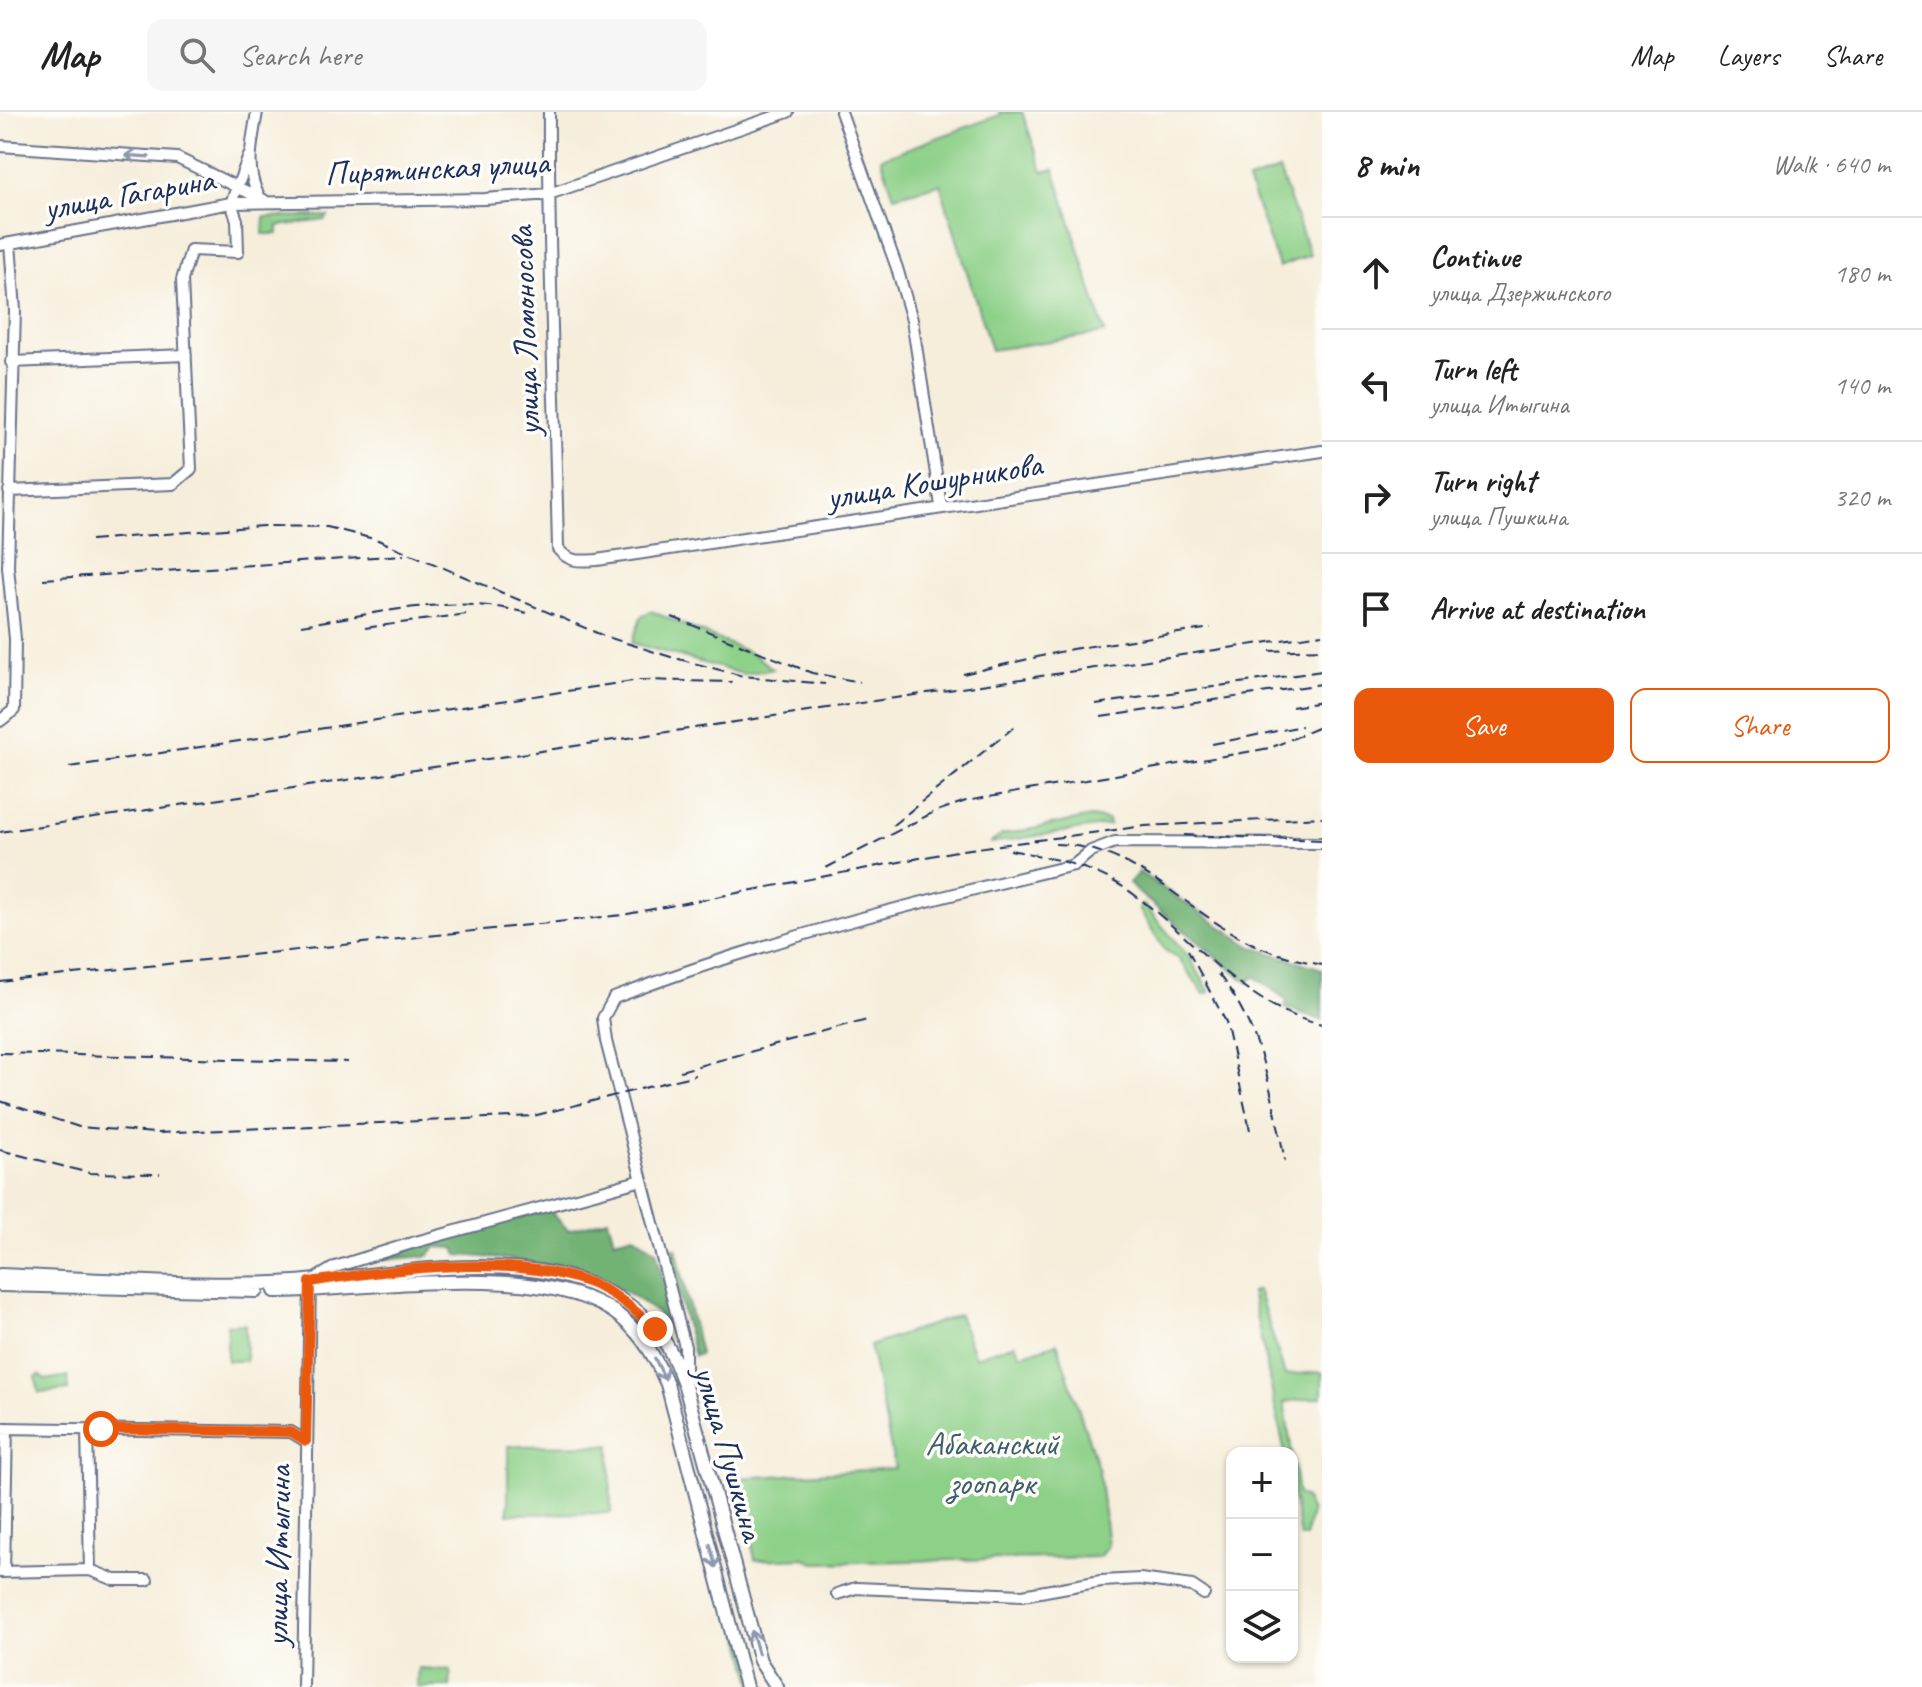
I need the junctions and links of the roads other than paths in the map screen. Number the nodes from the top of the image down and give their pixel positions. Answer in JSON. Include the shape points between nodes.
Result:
{"nodes":[{"id":1,"x":257,"y":112,"type":"edge"},
{"id":2,"x":549,"y":112,"type":"edge"},
{"id":3,"x":788,"y":112,"type":"edge"},
{"id":4,"x":841,"y":112,"type":"edge"},
{"id":5,"x":0,"y":146,"type":"edge"},
{"id":6,"x":249,"y":156,"type":"junction"},
{"id":7,"x":236,"y":186,"type":"junction"},
{"id":8,"x":549,"y":194,"type":"junction"},
{"id":9,"x":264,"y":200,"type":"junction"},
{"id":10,"x":231,"y":203,"type":"junction"},
{"id":11,"x":5,"y":244,"type":"edge"},
{"id":12,"x":186,"y":355,"type":"junction"},
{"id":13,"x":11,"y":362,"type":"junction"},
{"id":14,"x":1322,"y":451,"type":"edge"},
{"id":15,"x":9,"y":491,"type":"junction"},
{"id":16,"x":941,"y":506,"type":"junction"},
{"id":17,"x":558,"y":549,"type":"joint"},
{"id":18,"x":4,"y":567,"type":"edge"},
{"id":19,"x":0,"y":721,"type":"edge"},
{"id":20,"x":1322,"y":843,"type":"edge"},
{"id":21,"x":642,"y":1180,"type":"junction"},
{"id":22,"x":0,"y":1275,"type":"edge"},
{"id":23,"x":0,"y":1285,"type":"edge"},
{"id":24,"x":308,"y":1286,"type":"junction"},
{"id":25,"x":685,"y":1386,"type":"junction"},
{"id":26,"x":4,"y":1428,"type":"edge"},
{"id":27,"x":87,"y":1430,"type":"junction"},
{"id":28,"x":306,"y":1441,"type":"junction"},
{"id":29,"x":90,"y":1570,"type":"junction"},
{"id":30,"x":2,"y":1572,"type":"edge"},
{"id":31,"x":147,"y":1580,"type":"dead end"},
{"id":32,"x":837,"y":1594,"type":"dead end"},
{"id":33,"x":1204,"y":1594,"type":"dead end"},
{"id":34,"x":303,"y":1687,"type":"edge"},
{"id":35,"x":746,"y":1687,"type":"edge"},
{"id":36,"x":777,"y":1687,"type":"edge"}],
"edges":[{"from":1,"to":6,"type":"street"},
{"from":2,"to":8,"type":"street","name":"улица Ломоносова"},
{"from":3,"to":8,"type":"street","name":"Пирятинская улица"},
{"from":4,"to":16,"type":"street","via":[[912,320]]},
{"from":7,"to":5,"type":"street","one_way":true,"via":[[177,158]]},
{"from":6,"to":7,"type":"street"},
{"from":6,"to":9,"type":"street","via":[[251,182]]},
{"from":7,"to":9,"type":"street"},
{"from":7,"to":10,"type":"street"},
{"from":8,"to":9,"type":"street","name":"Пирятинская улица"},
{"from":8,"to":17,"type":"street","name":"улица Ломоносова"},
{"from":9,"to":10,"type":"street","name":"улица Гагарина"},
{"from":10,"to":11,"type":"street","name":"улица Гагарина"},
{"from":10,"to":12,"type":"street","via":[[238,252],[191,250],[182,280]]},
{"from":11,"to":13,"type":"street","via":[[15,310]]},
{"from":12,"to":13,"type":"street"},
{"from":12,"to":15,"type":"street","via":[[191,469],[173,484]]},
{"from":13,"to":15,"type":"street"},
{"from":14,"to":16,"type":"street","name":"улица Кошурникова"},
{"from":15,"to":18,"type":"street"},
{"from":16,"to":17,"type":"street","name":"улица Кошурникова","via":[[597,560],[577,562]]},
{"from":18,"to":19,"type":"street","via":[[15,639],[14,710]]},
{"from":20,"to":21,"type":"street","via":[[1115,842],[1074,865],[837,923],[614,998],[603,1018],[606,1041]]},
{"from":21,"to":24,"type":"street","via":[[335,1267]]},
{"from":21,"to":25,"type":"street","via":[[685,1347]]},
{"from":22,"to":24,"type":"main road","name":"улица Пушкина"},
{"from":23,"to":24,"type":"main road","name":"улица Пушкина"},
{"from":24,"to":25,"type":"main road","name":"улица Пушкина","via":[[379,1271],[481,1269],[552,1274],[590,1283],[628,1304],[655,1329]]},
{"from":24,"to":28,"type":"street","name":"улица Итыгина"},
{"from":24,"to":35,"type":"main road","name":"улица Пушкина","one_way":true,"via":[[523,1285],[592,1300],[621,1317],[646,1342],[667,1384]]},
{"from":36,"to":25,"type":"main road","name":"улица Пушкина","one_way":true,"via":[[760,1661]]},
{"from":26,"to":27,"type":"street"},
{"from":26,"to":30,"type":"street"},
{"from":27,"to":28,"type":"street","via":[[291,1432]]},
{"from":27,"to":29,"type":"street"},
{"from":28,"to":34,"type":"street","name":"улица Итыгина"},
{"from":29,"to":30,"type":"street"},
{"from":29,"to":31,"type":"street","via":[[115,1580]]},
{"from":32,"to":33,"type":"street","via":[[856,1588],[1023,1595],[1140,1579],[1192,1586]]}]}
